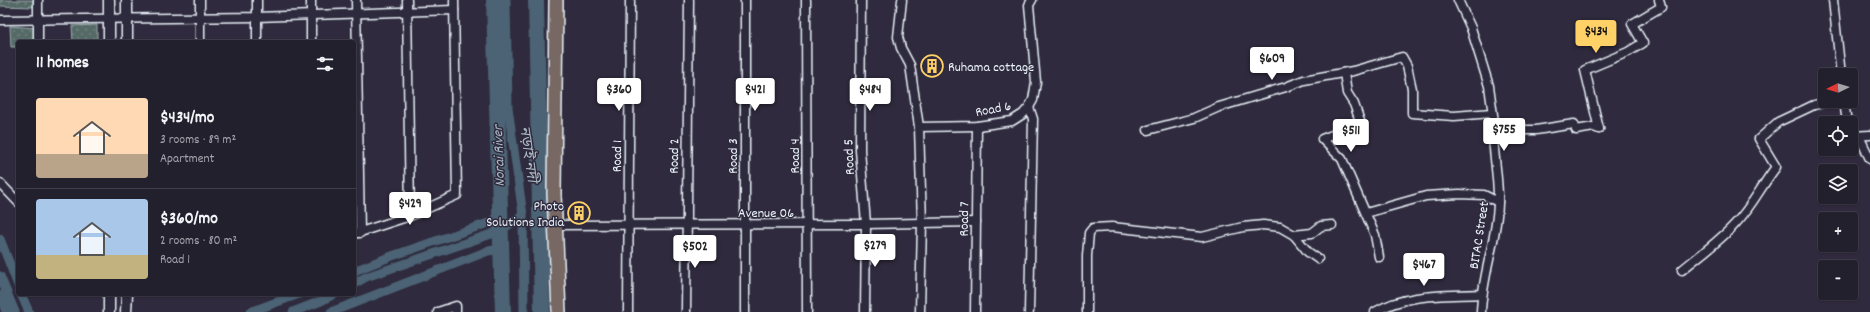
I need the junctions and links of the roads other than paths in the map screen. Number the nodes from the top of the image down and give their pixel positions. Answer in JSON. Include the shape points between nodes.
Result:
{"nodes":[{"id":1,"x":38,"y":0,"type":"edge"},
{"id":2,"x":109,"y":0,"type":"edge"},
{"id":3,"x":127,"y":0,"type":"edge"},
{"id":4,"x":200,"y":0,"type":"edge"},
{"id":5,"x":257,"y":0,"type":"edge"},
{"id":6,"x":311,"y":0,"type":"edge"},
{"id":7,"x":356,"y":0,"type":"edge"},
{"id":8,"x":407,"y":0,"type":"edge"},
{"id":9,"x":454,"y":0,"type":"edge"},
{"id":10,"x":556,"y":0,"type":"edge"},
{"id":11,"x":630,"y":0,"type":"edge"},
{"id":12,"x":689,"y":0,"type":"edge"},
{"id":13,"x":745,"y":0,"type":"edge"},
{"id":14,"x":806,"y":0,"type":"edge"},
{"id":15,"x":861,"y":0,"type":"edge"},
{"id":16,"x":902,"y":0,"type":"edge"},
{"id":17,"x":1032,"y":0,"type":"edge"},
{"id":18,"x":1458,"y":0,"type":"edge"},
{"id":19,"x":1659,"y":0,"type":"edge"},
{"id":20,"x":1833,"y":0,"type":"edge"},
{"id":21,"x":407,"y":10,"type":"junction"},
{"id":22,"x":454,"y":10,"type":"junction"},
{"id":23,"x":356,"y":12,"type":"junction"},
{"id":24,"x":311,"y":14,"type":"junction"},
{"id":25,"x":257,"y":17,"type":"junction"},
{"id":26,"x":127,"y":18,"type":"junction"},
{"id":27,"x":200,"y":18,"type":"junction"},
{"id":28,"x":109,"y":19,"type":"junction"},
{"id":29,"x":0,"y":20,"type":"edge"},
{"id":30,"x":38,"y":21,"type":"junction"},
{"id":31,"x":38,"y":40,"type":"edge"},
{"id":32,"x":109,"y":40,"type":"edge"},
{"id":33,"x":127,"y":40,"type":"edge"},
{"id":34,"x":200,"y":40,"type":"edge"},
{"id":35,"x":258,"y":40,"type":"edge"},
{"id":36,"x":311,"y":40,"type":"edge"},
{"id":37,"x":1841,"y":68,"type":"edge"},
{"id":38,"x":1344,"y":73,"type":"junction"},
{"id":39,"x":1818,"y":104,"type":"edge"},
{"id":40,"x":1030,"y":108,"type":"junction"},
{"id":41,"x":1492,"y":113,"type":"junction"},
{"id":42,"x":977,"y":126,"type":"junction"},
{"id":43,"x":920,"y":127,"type":"junction"},
{"id":44,"x":1148,"y":130,"type":"dead end"},
{"id":45,"x":1495,"y":130,"type":"junction"},
{"id":46,"x":1870,"y":134,"type":"edge"},
{"id":47,"x":1858,"y":136,"type":"edge"},
{"id":48,"x":1858,"y":141,"type":"edge"},
{"id":49,"x":1870,"y":159,"type":"edge"},
{"id":50,"x":0,"y":183,"type":"edge"},
{"id":51,"x":16,"y":200,"type":"edge"},
{"id":52,"x":1498,"y":202,"type":"junction"},
{"id":53,"x":1366,"y":213,"type":"junction"},
{"id":54,"x":410,"y":216,"type":"junction"},
{"id":55,"x":976,"y":222,"type":"junction"},
{"id":56,"x":922,"y":223,"type":"junction"},
{"id":57,"x":628,"y":224,"type":"junction"},
{"id":58,"x":807,"y":224,"type":"junction"},
{"id":59,"x":866,"y":224,"type":"junction"},
{"id":60,"x":555,"y":225,"type":"junction"},
{"id":61,"x":685,"y":225,"type":"junction"},
{"id":62,"x":745,"y":225,"type":"junction"},
{"id":63,"x":1332,"y":225,"type":"dead end"},
{"id":64,"x":357,"y":234,"type":"edge"},
{"id":65,"x":1294,"y":235,"type":"junction"},
{"id":66,"x":1378,"y":256,"type":"dead end"},
{"id":67,"x":1318,"y":259,"type":"dead end"},
{"id":68,"x":1682,"y":270,"type":"dead end"},
{"id":69,"x":1481,"y":294,"type":"junction"},
{"id":70,"x":108,"y":296,"type":"edge"},
{"id":71,"x":127,"y":296,"type":"edge"},
{"id":72,"x":109,"y":312,"type":"edge"},
{"id":73,"x":126,"y":312,"type":"edge"},
{"id":74,"x":438,"y":312,"type":"edge"},
{"id":75,"x":456,"y":312,"type":"edge"},
{"id":76,"x":559,"y":312,"type":"edge"},
{"id":77,"x":628,"y":312,"type":"edge"},
{"id":78,"x":686,"y":312,"type":"edge"},
{"id":79,"x":744,"y":312,"type":"edge"},
{"id":80,"x":807,"y":312,"type":"edge"},
{"id":81,"x":865,"y":312,"type":"edge"},
{"id":82,"x":920,"y":312,"type":"edge"},
{"id":83,"x":976,"y":312,"type":"edge"},
{"id":84,"x":1029,"y":312,"type":"edge"},
{"id":85,"x":1087,"y":312,"type":"edge"},
{"id":86,"x":1375,"y":312,"type":"edge"},
{"id":87,"x":1481,"y":312,"type":"edge"}],
"edges":[{"from":1,"to":30,"type":"street"},
{"from":2,"to":28,"type":"street"},
{"from":3,"to":26,"type":"street"},
{"from":4,"to":27,"type":"street"},
{"from":5,"to":25,"type":"street"},
{"from":6,"to":24,"type":"street"},
{"from":7,"to":23,"type":"street"},
{"from":8,"to":21,"type":"street"},
{"from":9,"to":22,"type":"street"},
{"from":10,"to":60,"type":"main road"},
{"from":11,"to":57,"type":"street","name":"Road 1"},
{"from":12,"to":61,"type":"street","name":"Road 2"},
{"from":13,"to":62,"type":"street","name":"Road 3"},
{"from":14,"to":58,"type":"street","name":"Road 4"},
{"from":15,"to":59,"type":"street","name":"Road 5","via":[[860,150]]},
{"from":16,"to":43,"type":"street","via":[[898,37],[910,65]]},
{"from":17,"to":40,"type":"street","name":"Road 6","via":[[1030,5],[1036,82]]},
{"from":18,"to":41,"type":"street","name":"BITAC Street","via":[[1471,28],[1489,86]]},
{"from":19,"to":45,"type":"street","via":[[1661,7],[1632,24],[1643,43],[1585,70],[1599,129],[1594,126],[1576,130],[1574,124],[1536,130]]},
{"from":20,"to":37,"type":"street"},
{"from":21,"to":22,"type":"street"},
{"from":21,"to":23,"type":"street"},
{"from":21,"to":54,"type":"street"},
{"from":22,"to":54,"type":"street","via":[[456,196]]},
{"from":23,"to":24,"type":"street"},
{"from":23,"to":64,"type":"street"},
{"from":24,"to":25,"type":"street"},
{"from":24,"to":36,"type":"street"},
{"from":25,"to":27,"type":"street"},
{"from":25,"to":35,"type":"street"},
{"from":26,"to":27,"type":"street"},
{"from":26,"to":28,"type":"street"},
{"from":26,"to":33,"type":"street"},
{"from":27,"to":34,"type":"street"},
{"from":28,"to":30,"type":"street"},
{"from":28,"to":32,"type":"street"},
{"from":29,"to":30,"type":"street"},
{"from":30,"to":31,"type":"street"},
{"from":38,"to":41,"type":"street","via":[[1402,57],[1407,66],[1412,89],[1412,113],[1454,116]]},
{"from":38,"to":44,"type":"street","via":[[1304,80],[1226,104],[1194,118]]},
{"from":38,"to":53,"type":"street","via":[[1347,93],[1361,124],[1322,139],[1342,158]]},
{"from":39,"to":68,"type":"street","via":[[1778,122],[1759,139],[1776,167],[1735,224]]},
{"from":40,"to":42,"type":"street","name":"Road 6","via":[[1012,121]]},
{"from":40,"to":84,"type":"street","via":[[1033,119]]},
{"from":41,"to":45,"type":"street","name":"BITAC Street"},
{"from":42,"to":43,"type":"street","name":"Road 6"},
{"from":42,"to":55,"type":"street","name":"Road 7"},
{"from":43,"to":56,"type":"street"},
{"from":45,"to":52,"type":"street","name":"BITAC Street","via":[[1493,136]]},
{"from":46,"to":47,"type":"street"},
{"from":48,"to":49,"type":"street"},
{"from":50,"to":51,"type":"street"},
{"from":52,"to":53,"type":"street","via":[[1484,195],[1426,196]]},
{"from":52,"to":69,"type":"street","name":"BITAC Street","via":[[1494,235]]},
{"from":53,"to":66,"type":"street","via":[[1375,235]]},
{"from":54,"to":64,"type":"street"},
{"from":55,"to":56,"type":"street","name":"Avenue 06"},
{"from":55,"to":83,"type":"street","name":"Road 7"},
{"from":56,"to":59,"type":"street","name":"Avenue 06"},
{"from":56,"to":82,"type":"street"},
{"from":57,"to":60,"type":"street","name":"Avenue 06"},
{"from":57,"to":61,"type":"street","name":"Avenue 06"},
{"from":57,"to":77,"type":"street","name":"Road 1"},
{"from":58,"to":59,"type":"street","name":"Avenue 06"},
{"from":58,"to":62,"type":"street","name":"Avenue 06"},
{"from":58,"to":80,"type":"street","name":"Road 4"},
{"from":59,"to":81,"type":"street","name":"Road 5"},
{"from":60,"to":76,"type":"main road"},
{"from":61,"to":62,"type":"street","name":"Avenue 06"},
{"from":61,"to":78,"type":"street","name":"Road 2"},
{"from":62,"to":79,"type":"street","name":"Road 3"},
{"from":63,"to":65,"type":"street","via":[[1321,226],[1312,233]]},
{"from":65,"to":67,"type":"street","via":[[1308,252]]},
{"from":65,"to":85,"type":"street","via":[[1280,227],[1263,225],[1202,237],[1112,227],[1094,228],[1089,232]]},
{"from":69,"to":86,"type":"street","via":[[1411,298]]},
{"from":69,"to":87,"type":"street","name":"BITAC Street"},
{"from":70,"to":72,"type":"street"},
{"from":71,"to":73,"type":"street"},
{"from":74,"to":75,"type":"street","via":[[456,306]]}]}
